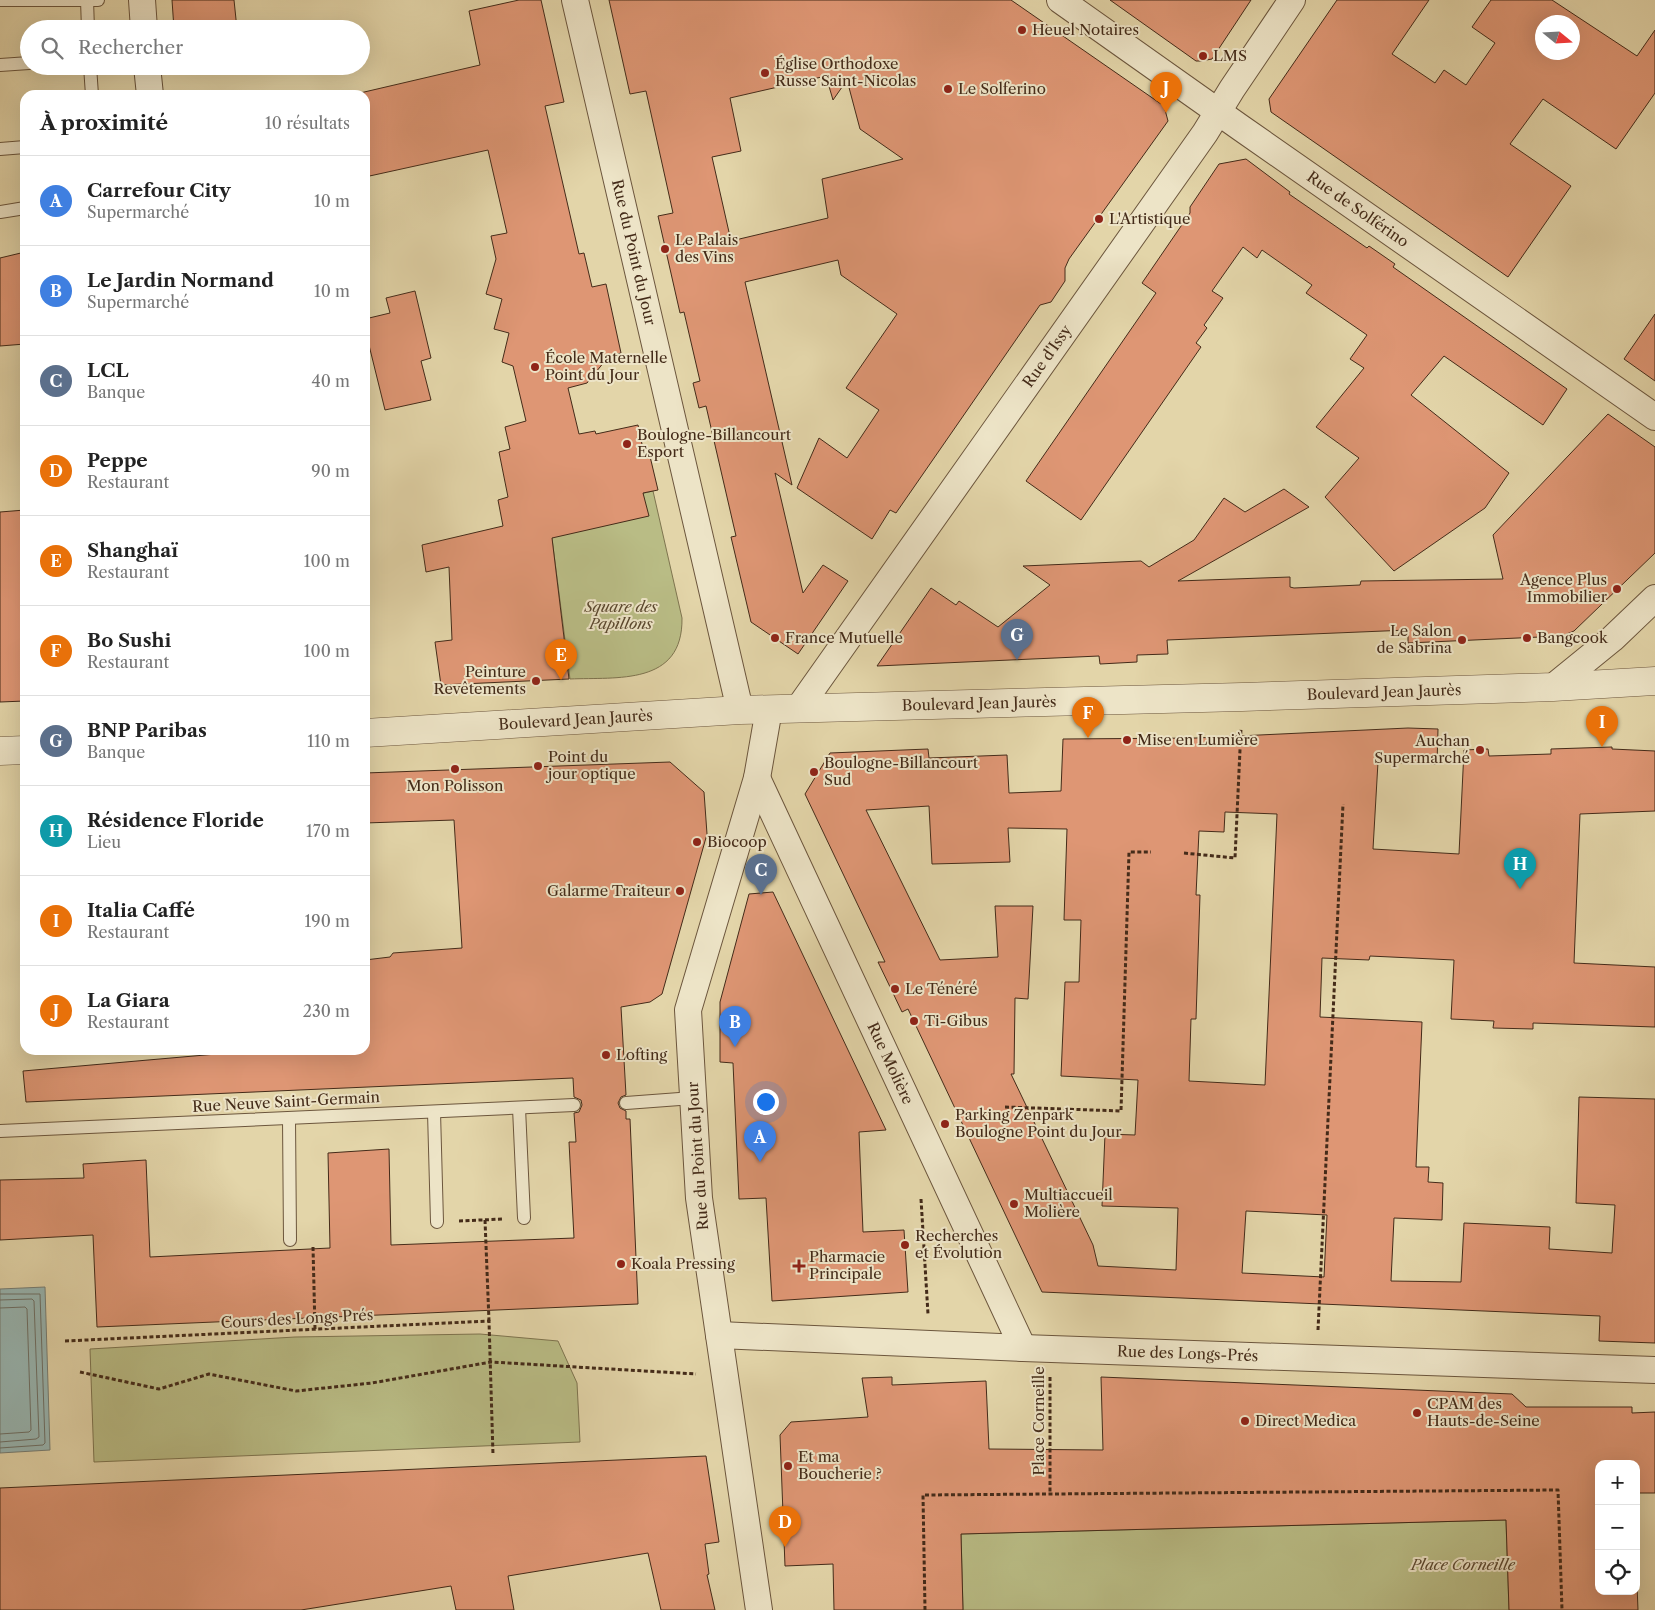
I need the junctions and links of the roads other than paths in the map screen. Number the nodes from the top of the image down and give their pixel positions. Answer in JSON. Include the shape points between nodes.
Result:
{"nodes":[{"id":1,"x":0,"y":0,"type":"edge"},
{"id":2,"x":87,"y":0,"type":"edge"},
{"id":3,"x":98,"y":0,"type":"edge"},
{"id":4,"x":142,"y":0,"type":"edge"},
{"id":5,"x":575,"y":0,"type":"edge"},
{"id":6,"x":1060,"y":0,"type":"edge"},
{"id":7,"x":1292,"y":0,"type":"edge"},
{"id":8,"x":88,"y":20,"type":"edge"},
{"id":9,"x":143,"y":20,"type":"edge"},
{"id":10,"x":20,"y":64,"type":"edge"},
{"id":11,"x":0,"y":65,"type":"edge"},
{"id":12,"x":91,"y":75,"type":"edge"},
{"id":13,"x":148,"y":75,"type":"edge"},
{"id":14,"x":92,"y":90,"type":"edge"},
{"id":15,"x":149,"y":90,"type":"edge"},
{"id":16,"x":1218,"y":112,"type":"junction"},
{"id":17,"x":20,"y":147,"type":"edge"},
{"id":18,"x":0,"y":149,"type":"edge"},
{"id":19,"x":20,"y":209,"type":"edge"},
{"id":20,"x":0,"y":212,"type":"edge"},
{"id":21,"x":1655,"y":417,"type":"edge"},
{"id":22,"x":1655,"y":598,"type":"edge"},
{"id":23,"x":1655,"y":681,"type":"edge"},
{"id":24,"x":1553,"y":687,"type":"junction"},
{"id":25,"x":769,"y":709,"type":"junction"},
{"id":26,"x":798,"y":709,"type":"junction"},
{"id":27,"x":740,"y":710,"type":"junction"},
{"id":28,"x":370,"y":733,"type":"edge"},
{"id":29,"x":0,"y":750,"type":"edge"},
{"id":30,"x":20,"y":750,"type":"edge"},
{"id":31,"x":757,"y":778,"type":"junction"},
{"id":32,"x":693,"y":1098,"type":"junction"},
{"id":33,"x":626,"y":1103,"type":"dead end"},
{"id":34,"x":574,"y":1106,"type":"dead end"},
{"id":35,"x":519,"y":1108,"type":"junction"},
{"id":36,"x":434,"y":1112,"type":"junction"},
{"id":37,"x":289,"y":1119,"type":"junction"},
{"id":38,"x":0,"y":1131,"type":"edge"},
{"id":39,"x":524,"y":1218,"type":"road end"},
{"id":40,"x":437,"y":1222,"type":"road end"},
{"id":41,"x":290,"y":1240,"type":"dead end"},
{"id":42,"x":719,"y":1336,"type":"junction"},
{"id":43,"x":1023,"y":1348,"type":"junction"},
{"id":44,"x":1655,"y":1370,"type":"edge"},
{"id":45,"x":759,"y":1610,"type":"edge"}],
"edges":[{"from":1,"to":2,"type":"lane"},
{"from":2,"to":3,"type":"lane"},
{"from":2,"to":8,"type":"lane"},
{"from":4,"to":9,"type":"street"},
{"from":5,"to":27,"type":"street","name":"Rue du Point du Jour"},
{"from":6,"to":16,"type":"street","name":"Rue de Solférino"},
{"from":7,"to":16,"type":"street","name":"Rue d'Issy"},
{"from":10,"to":11,"type":"lane"},
{"from":12,"to":14,"type":"lane"},
{"from":13,"to":15,"type":"street"},
{"from":16,"to":21,"type":"street","name":"Rue de Solférino"},
{"from":16,"to":26,"type":"street","name":"Rue d'Issy","via":[[1200,142]]},
{"from":17,"to":18,"type":"lane"},
{"from":19,"to":20,"type":"lane"},
{"from":22,"to":24,"type":"street","via":[[1612,639]]},
{"from":23,"to":24,"type":"street","name":"Boulevard Jean Jaurès"},
{"from":24,"to":26,"type":"street","name":"Boulevard Jean Jaurès"},
{"from":25,"to":26,"type":"street","name":"Boulevard Jean Jaurès"},
{"from":25,"to":27,"type":"street","name":"Boulevard Jean Jaurès"},
{"from":25,"to":31,"type":"street","name":"Rue du Point du Jour"},
{"from":27,"to":28,"type":"street","name":"Boulevard Jean Jaurès"},
{"from":29,"to":30,"type":"street"},
{"from":31,"to":32,"type":"street","name":"Rue du Point du Jour","via":[[688,1010]]},
{"from":31,"to":43,"type":"street","name":"Rue Molière"},
{"from":32,"to":33,"type":"lane"},
{"from":32,"to":42,"type":"street","name":"Rue du Point du Jour","via":[[699,1198]]},
{"from":34,"to":35,"type":"lane","name":"Rue Neuve Saint-Germain"},
{"from":35,"to":36,"type":"lane","name":"Rue Neuve Saint-Germain"},
{"from":35,"to":39,"type":"lane"},
{"from":36,"to":37,"type":"lane","name":"Rue Neuve Saint-Germain"},
{"from":36,"to":40,"type":"lane"},
{"from":37,"to":38,"type":"lane","name":"Rue Neuve Saint-Germain"},
{"from":37,"to":41,"type":"lane"},
{"from":42,"to":43,"type":"street","name":"Rue des Longs-Prés"},
{"from":42,"to":45,"type":"street","name":"Rue du Point du Jour"},
{"from":43,"to":44,"type":"street","name":"Rue des Longs-Prés"}]}
